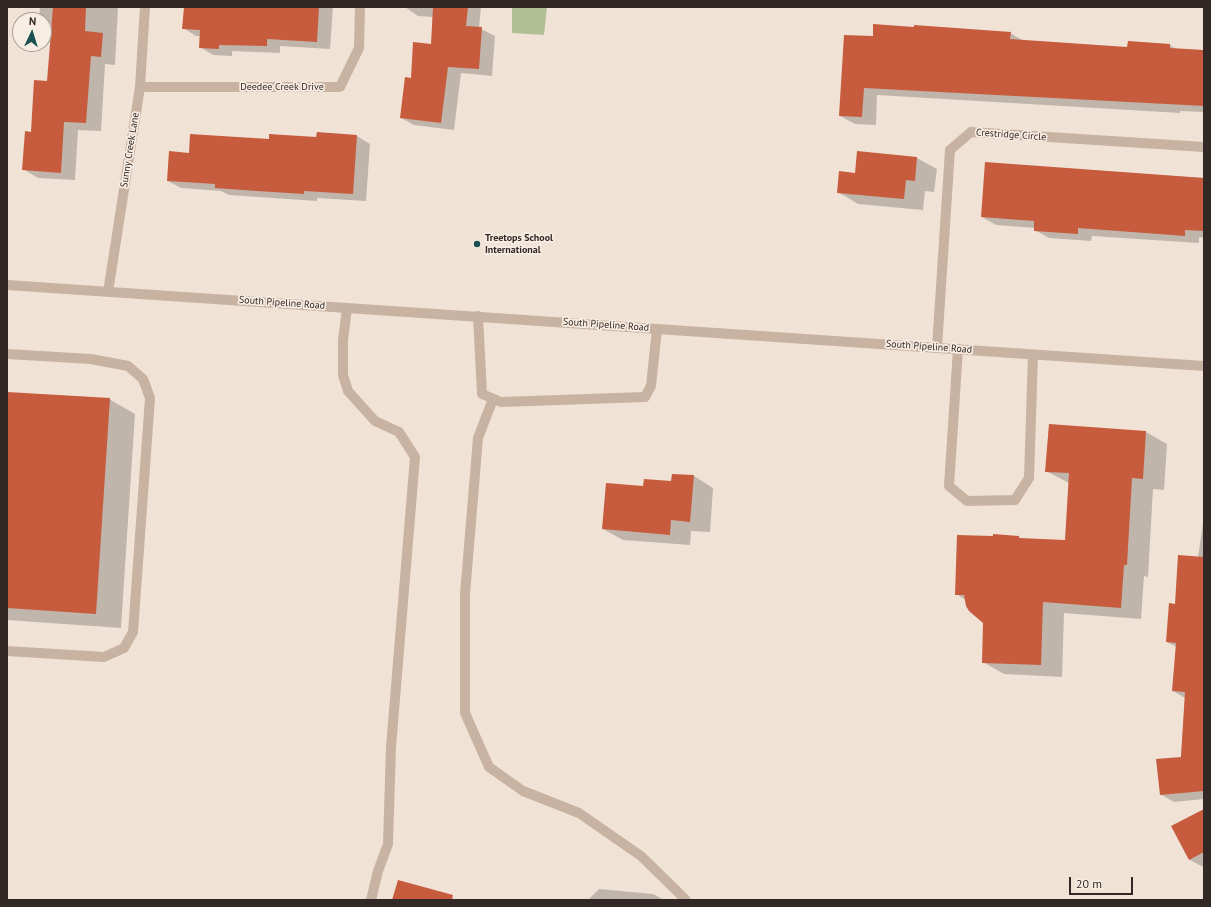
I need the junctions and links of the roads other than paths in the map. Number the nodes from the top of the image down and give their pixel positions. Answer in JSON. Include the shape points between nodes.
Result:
{"nodes":[{"id":1,"x":145,"y":7,"type":"edge"},
{"id":2,"x":360,"y":7,"type":"edge"},
{"id":3,"x":140,"y":87,"type":"junction"},
{"id":4,"x":1204,"y":147,"type":"edge"},
{"id":5,"x":7,"y":285,"type":"edge"},
{"id":6,"x":108,"y":292,"type":"junction"},
{"id":7,"x":347,"y":308,"type":"junction"},
{"id":8,"x":478,"y":316,"type":"junction"},
{"id":9,"x":657,"y":329,"type":"junction"},
{"id":10,"x":937,"y":347,"type":"junction"},
{"id":11,"x":958,"y":349,"type":"junction"},
{"id":12,"x":7,"y":354,"type":"edge"},
{"id":13,"x":1033,"y":355,"type":"junction"},
{"id":14,"x":1204,"y":366,"type":"edge"},
{"id":15,"x":492,"y":399,"type":"junction"},
{"id":16,"x":7,"y":651,"type":"edge"},
{"id":17,"x":685,"y":899,"type":"dead end"},
{"id":18,"x":371,"y":900,"type":"edge"}],
"edges":[{"from":1,"to":3,"type":"street","name":"Sunny Creek Lane"},
{"from":2,"to":3,"type":"street","name":"Deedee Creek Drive","via":[[358,48],[340,87]]},
{"from":3,"to":6,"type":"street","name":"Sunny Creek Lane"},
{"from":4,"to":10,"type":"street","name":"Crestridge Circle","via":[[971,132],[950,150]]},
{"from":5,"to":6,"type":"street","name":"South Pipeline Road"},
{"from":6,"to":7,"type":"street","name":"South Pipeline Road"},
{"from":7,"to":8,"type":"street","name":"South Pipeline Road"},
{"from":7,"to":18,"type":"street","via":[[343,368],[348,391],[375,421],[399,432],[414,457],[391,747],[388,844]]},
{"from":8,"to":9,"type":"street","name":"South Pipeline Road"},
{"from":8,"to":15,"type":"street","via":[[482,394]]},
{"from":9,"to":10,"type":"street","name":"South Pipeline Road"},
{"from":9,"to":15,"type":"street","via":[[651,386],[644,397],[501,402]]},
{"from":10,"to":11,"type":"street","name":"South Pipeline Road"},
{"from":11,"to":13,"type":"street","name":"South Pipeline Road"},
{"from":11,"to":13,"type":"street","via":[[949,486],[967,501],[1015,500],[1029,478]]},
{"from":12,"to":16,"type":"street","via":[[91,358],[128,366],[143,379],[150,398],[134,632],[124,648],[104,657]]},
{"from":13,"to":14,"type":"street","name":"South Pipeline Road"},
{"from":15,"to":17,"type":"street","via":[[477,446],[465,594],[465,713],[490,767],[523,791],[579,813],[641,856]]}]}
